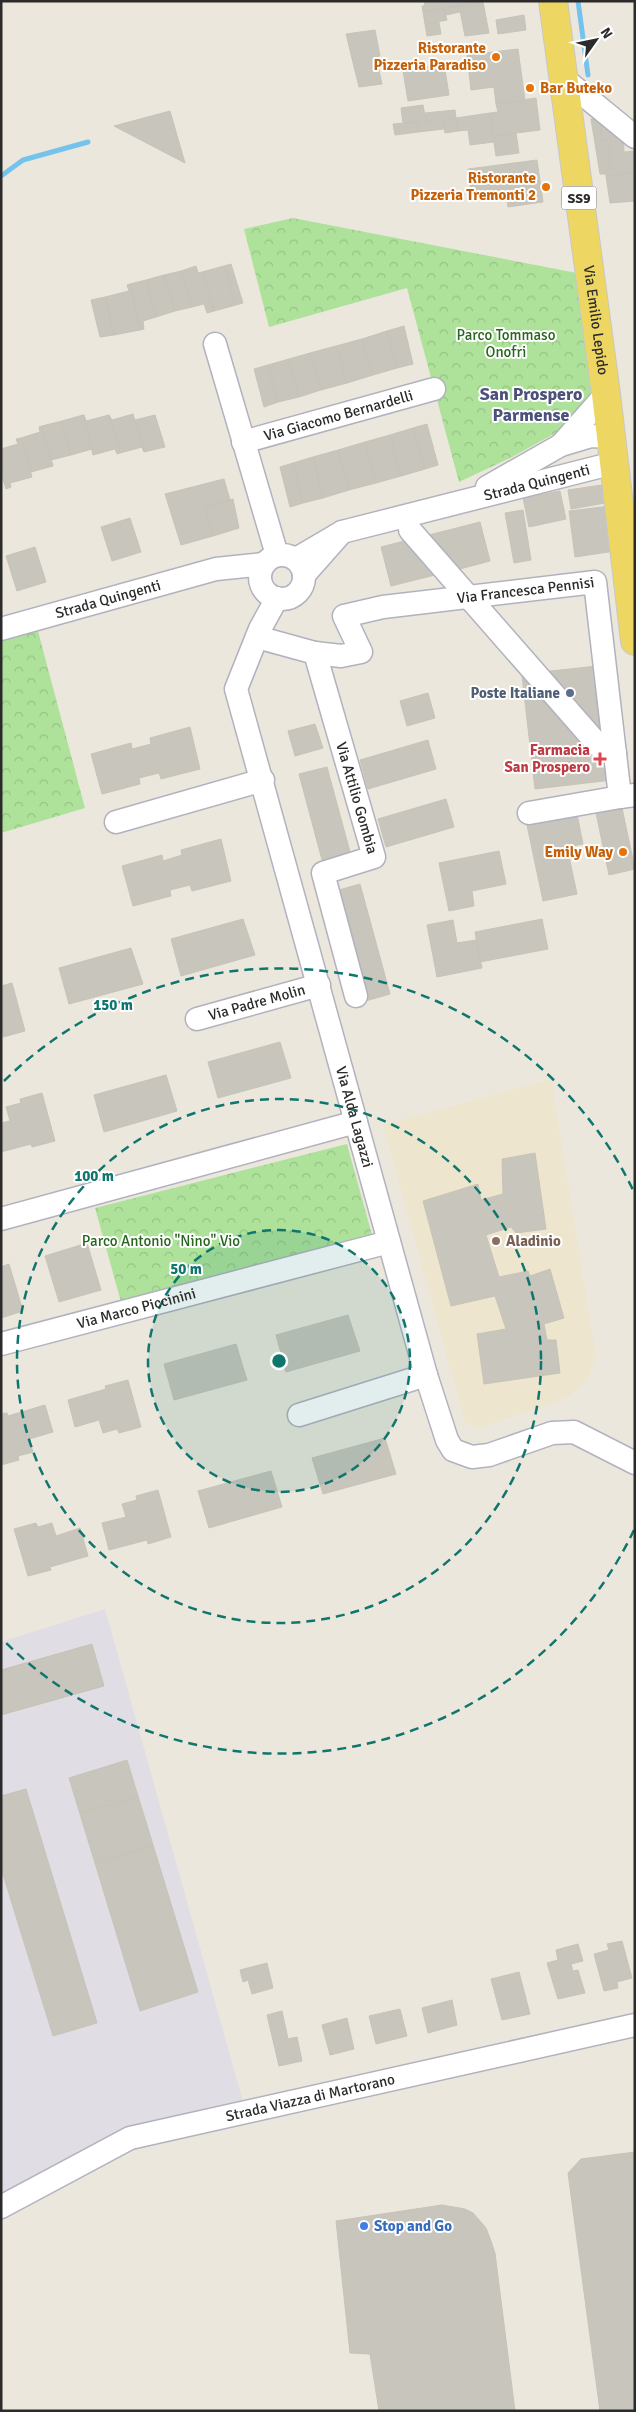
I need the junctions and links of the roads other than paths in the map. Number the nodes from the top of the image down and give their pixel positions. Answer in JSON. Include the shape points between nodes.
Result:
{"nodes":[{"id":1,"x":553,"y":1,"type":"edge"},
{"id":2,"x":563,"y":78,"type":"junction"},
{"id":3,"x":635,"y":137,"type":"edge"},
{"id":4,"x":215,"y":344,"type":"dead end"},
{"id":5,"x":434,"y":390,"type":"dead end"},
{"id":6,"x":606,"y":394,"type":"junction"},
{"id":7,"x":243,"y":442,"type":"junction"},
{"id":8,"x":561,"y":445,"type":"junction"},
{"id":9,"x":612,"y":450,"type":"junction"},
{"id":10,"x":460,"y":502,"type":"junction"},
{"id":11,"x":410,"y":530,"type":"dead end"},
{"id":12,"x":285,"y":563,"type":"junction"},
{"id":13,"x":216,"y":569,"type":"junction"},
{"id":14,"x":270,"y":592,"type":"junction"},
{"id":15,"x":469,"y":597,"type":"junction"},
{"id":16,"x":1,"y":629,"type":"edge"},
{"id":17,"x":257,"y":637,"type":"junction"},
{"id":18,"x":635,"y":641,"type":"edge"},
{"id":19,"x":315,"y":653,"type":"junction"},
{"id":20,"x":615,"y":753,"type":"junction"},
{"id":21,"x":263,"y":780,"type":"junction"},
{"id":22,"x":628,"y":796,"type":"edge"},
{"id":23,"x":529,"y":813,"type":"dead end"},
{"id":24,"x":116,"y":822,"type":"dead end"},
{"id":25,"x":319,"y":985,"type":"junction"},
{"id":26,"x":356,"y":996,"type":"dead end"},
{"id":27,"x":196,"y":1019,"type":"dead end"},
{"id":28,"x":356,"y":1122,"type":"junction"},
{"id":29,"x":1,"y":1219,"type":"edge"},
{"id":30,"x":389,"y":1242,"type":"junction"},
{"id":31,"x":1,"y":1344,"type":"edge"},
{"id":32,"x":426,"y":1375,"type":"junction"},
{"id":33,"x":299,"y":1414,"type":"dead end"},
{"id":34,"x":635,"y":1462,"type":"edge"},
{"id":35,"x":635,"y":2025,"type":"edge"},
{"id":36,"x":1,"y":2207,"type":"edge"}],
"edges":[{"from":1,"to":2,"type":"main road","name":"Via Emilio Lepido","number":"SS9"},
{"from":2,"to":3,"type":"street"},
{"from":2,"to":6,"type":"main road","name":"Via Emilio Lepido","number":"SS9"},
{"from":4,"to":7,"type":"street","name":"Via Giacomo Bernardelli"},
{"from":5,"to":7,"type":"street","name":"Via Giacomo Bernardelli"},
{"from":6,"to":8,"type":"street","name":"Strada Quingenti"},
{"from":6,"to":9,"type":"main road","name":"Via Emilio Lepido","number":"SS9"},
{"from":7,"to":12,"type":"street","name":"Via Giacomo Bernardelli"},
{"from":8,"to":9,"type":"street","name":"Strada Quingenti","via":[[591,436]]},
{"from":8,"to":10,"type":"street","name":"Strada Quingenti"},
{"from":9,"to":10,"type":"street","name":"Strada Quingenti"},
{"from":9,"to":18,"type":"main road","name":"Via Emilio Lepido","number":"SS9"},
{"from":10,"to":12,"type":"street","name":"Strada Quingenti","via":[[342,532]]},
{"from":11,"to":15,"type":"street"},
{"from":12,"to":13,"type":"street","name":"Strada Quingenti"},
{"from":12,"to":14,"type":"street","via":[[260,574]]},
{"from":12,"to":14,"type":"street","via":[[301,588],[291,597]]},
{"from":13,"to":14,"type":"street"},
{"from":13,"to":16,"type":"street","name":"Strada Quingenti"},
{"from":14,"to":17,"type":"street","name":"Via Alda Lagazzi"},
{"from":15,"to":19,"type":"street","name":"Via Francesca Pennisi","via":[[383,607],[344,616],[361,652],[341,656]]},
{"from":15,"to":20,"type":"street","via":[[600,747]]},
{"from":15,"to":20,"type":"street","name":"Via Francesca Pennisi","via":[[595,582]]},
{"from":17,"to":19,"type":"street"},
{"from":17,"to":21,"type":"street","name":"Via Alda Lagazzi","via":[[236,688]]},
{"from":19,"to":26,"type":"street","name":"Via Attilio Gombia","via":[[374,857],[323,873]]},
{"from":20,"to":22,"type":"street","name":"Via Francesca Pennisi"},
{"from":21,"to":24,"type":"street"},
{"from":21,"to":25,"type":"street","name":"Via Alda Lagazzi"},
{"from":22,"to":23,"type":"street"},
{"from":25,"to":27,"type":"street","name":"Via Padre Molin"},
{"from":25,"to":28,"type":"street","name":"Via Alda Lagazzi"},
{"from":28,"to":29,"type":"street"},
{"from":28,"to":30,"type":"street","name":"Via Alda Lagazzi"},
{"from":30,"to":31,"type":"street","name":"Via Marco Piccinini"},
{"from":30,"to":32,"type":"street","name":"Via Alda Lagazzi"},
{"from":32,"to":33,"type":"street"},
{"from":32,"to":34,"type":"street","name":"Via Alda Lagazzi","via":[[453,1450],[472,1457],[489,1455],[552,1432],[574,1432]]},
{"from":35,"to":36,"type":"street","name":"Strada Viazza di Martorano","via":[[130,2138]]}]}
